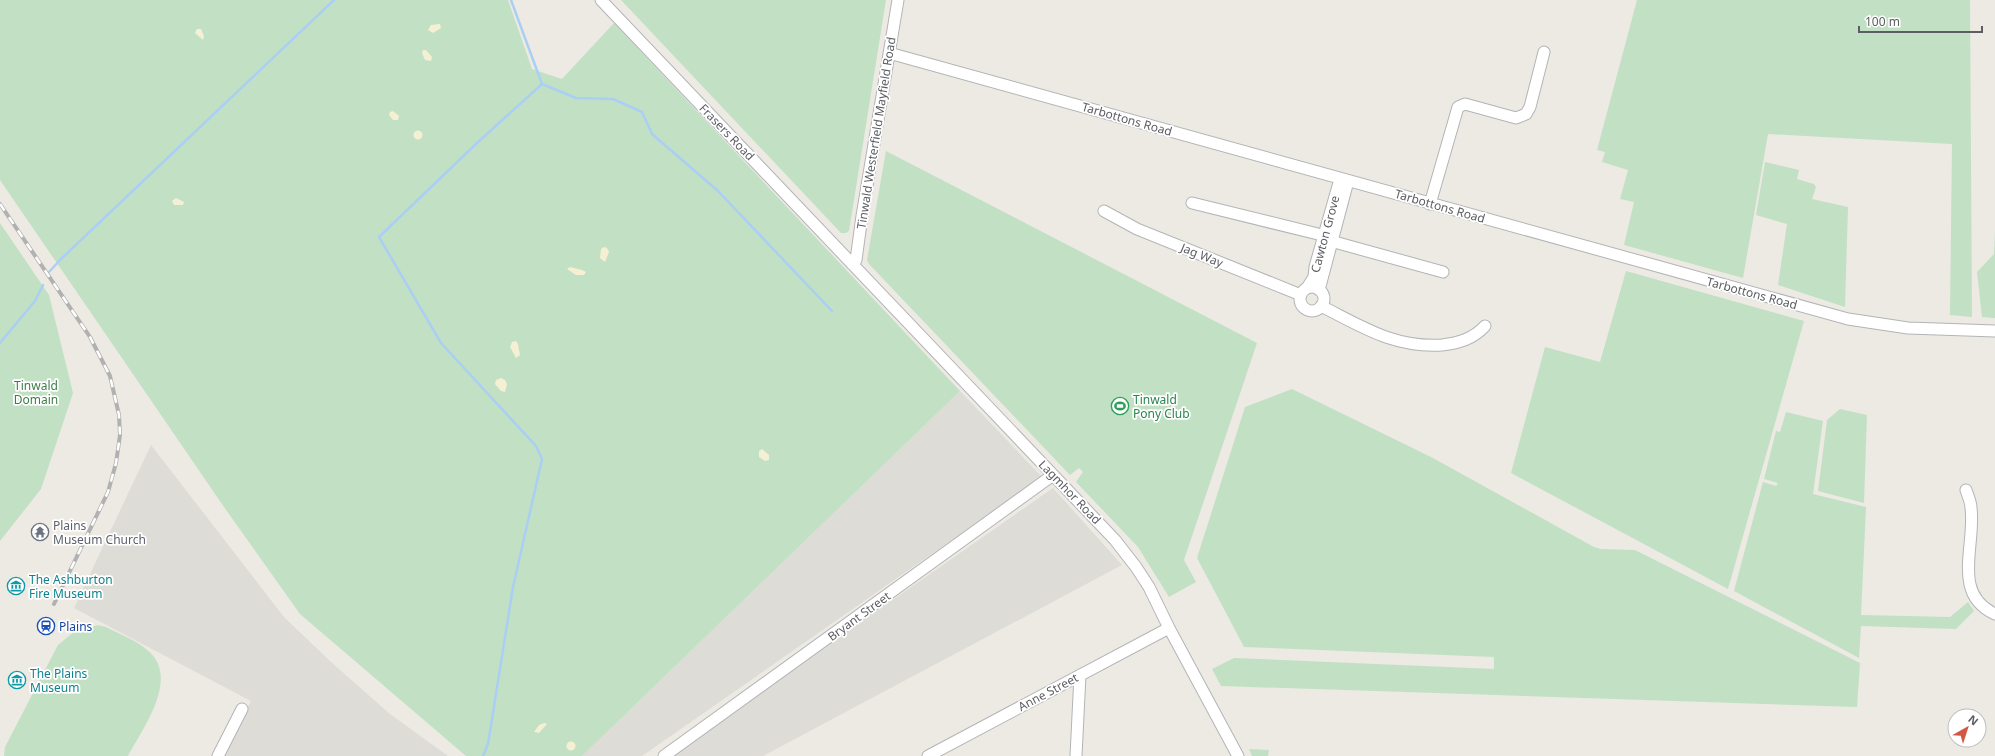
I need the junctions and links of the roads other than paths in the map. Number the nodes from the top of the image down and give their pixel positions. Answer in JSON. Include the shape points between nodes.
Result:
{"nodes":[{"id":1,"x":601,"y":0,"type":"edge"},
{"id":2,"x":898,"y":0,"type":"edge"},
{"id":3,"x":1544,"y":52,"type":"dead end"},
{"id":4,"x":889,"y":53,"type":"junction"},
{"id":5,"x":1344,"y":180,"type":"junction"},
{"id":6,"x":1192,"y":203,"type":"dead end"},
{"id":7,"x":1430,"y":204,"type":"junction"},
{"id":8,"x":1104,"y":211,"type":"dead end"},
{"id":9,"x":1328,"y":239,"type":"junction"},
{"id":10,"x":852,"y":264,"type":"junction"},
{"id":11,"x":1443,"y":272,"type":"dead end"},
{"id":12,"x":1319,"y":290,"type":"junction"},
{"id":13,"x":1304,"y":292,"type":"junction"},
{"id":14,"x":1321,"y":306,"type":"junction"},
{"id":15,"x":1486,"y":326,"type":"dead end"},
{"id":16,"x":1995,"y":331,"type":"edge"},
{"id":17,"x":1053,"y":475,"type":"junction"},
{"id":18,"x":1966,"y":490,"type":"dead end"},
{"id":19,"x":1995,"y":614,"type":"edge"},
{"id":20,"x":1169,"y":628,"type":"junction"},
{"id":21,"x":1080,"y":675,"type":"junction"},
{"id":22,"x":242,"y":709,"type":"dead end"},
{"id":23,"x":218,"y":756,"type":"edge"},
{"id":24,"x":664,"y":756,"type":"edge"},
{"id":25,"x":928,"y":756,"type":"edge"},
{"id":26,"x":1076,"y":756,"type":"edge"},
{"id":27,"x":1238,"y":756,"type":"edge"}],
"edges":[{"from":1,"to":10,"type":"street","name":"Frasers Road"},
{"from":2,"to":4,"type":"street","name":"Tinwald Westerfield Mayfield Road"},
{"from":3,"to":7,"type":"street","via":[[1530,106],[1523,116],[1516,118],[1465,104],[1458,107]]},
{"from":4,"to":5,"type":"street","name":"Tarbottons Road"},
{"from":4,"to":10,"type":"street","name":"Tinwald Westerfield Mayfield Road","via":[[856,260]]},
{"from":5,"to":7,"type":"street","name":"Tarbottons Road"},
{"from":5,"to":9,"type":"street","name":"Cawton Grove"},
{"from":6,"to":9,"type":"street","via":[[1318,234]]},
{"from":7,"to":16,"type":"street","name":"Tarbottons Road","via":[[1860,322],[1908,328]]},
{"from":8,"to":13,"type":"street","name":"Jag Way","via":[[1137,229]]},
{"from":9,"to":11,"type":"street"},
{"from":9,"to":12,"type":"street","name":"Cawton Grove"},
{"from":9,"to":13,"type":"street","name":"Cawton Grove","via":[[1314,277]]},
{"from":10,"to":17,"type":"street","name":"Lagmhor Road"},
{"from":12,"to":13,"type":"street","via":[[1312,288]]},
{"from":12,"to":14,"type":"street","via":[[1324,298]]},
{"from":13,"to":14,"type":"street","via":[[1302,306],[1306,310],[1312,311]]},
{"from":14,"to":15,"type":"street","via":[[1375,333],[1412,345],[1450,344],[1467,340]]},
{"from":17,"to":20,"type":"street","name":"Lagmhor Road","via":[[1126,554],[1149,587]]},
{"from":17,"to":24,"type":"street","name":"Bryant Street"},
{"from":18,"to":19,"type":"street","via":[[1971,508],[1969,583],[1977,602]]},
{"from":20,"to":21,"type":"street","name":"Anne Street"},
{"from":20,"to":27,"type":"street","name":"Lagmhor Road"},
{"from":21,"to":25,"type":"street","name":"Anne Street"},
{"from":21,"to":26,"type":"street"},
{"from":22,"to":23,"type":"street"}]}
